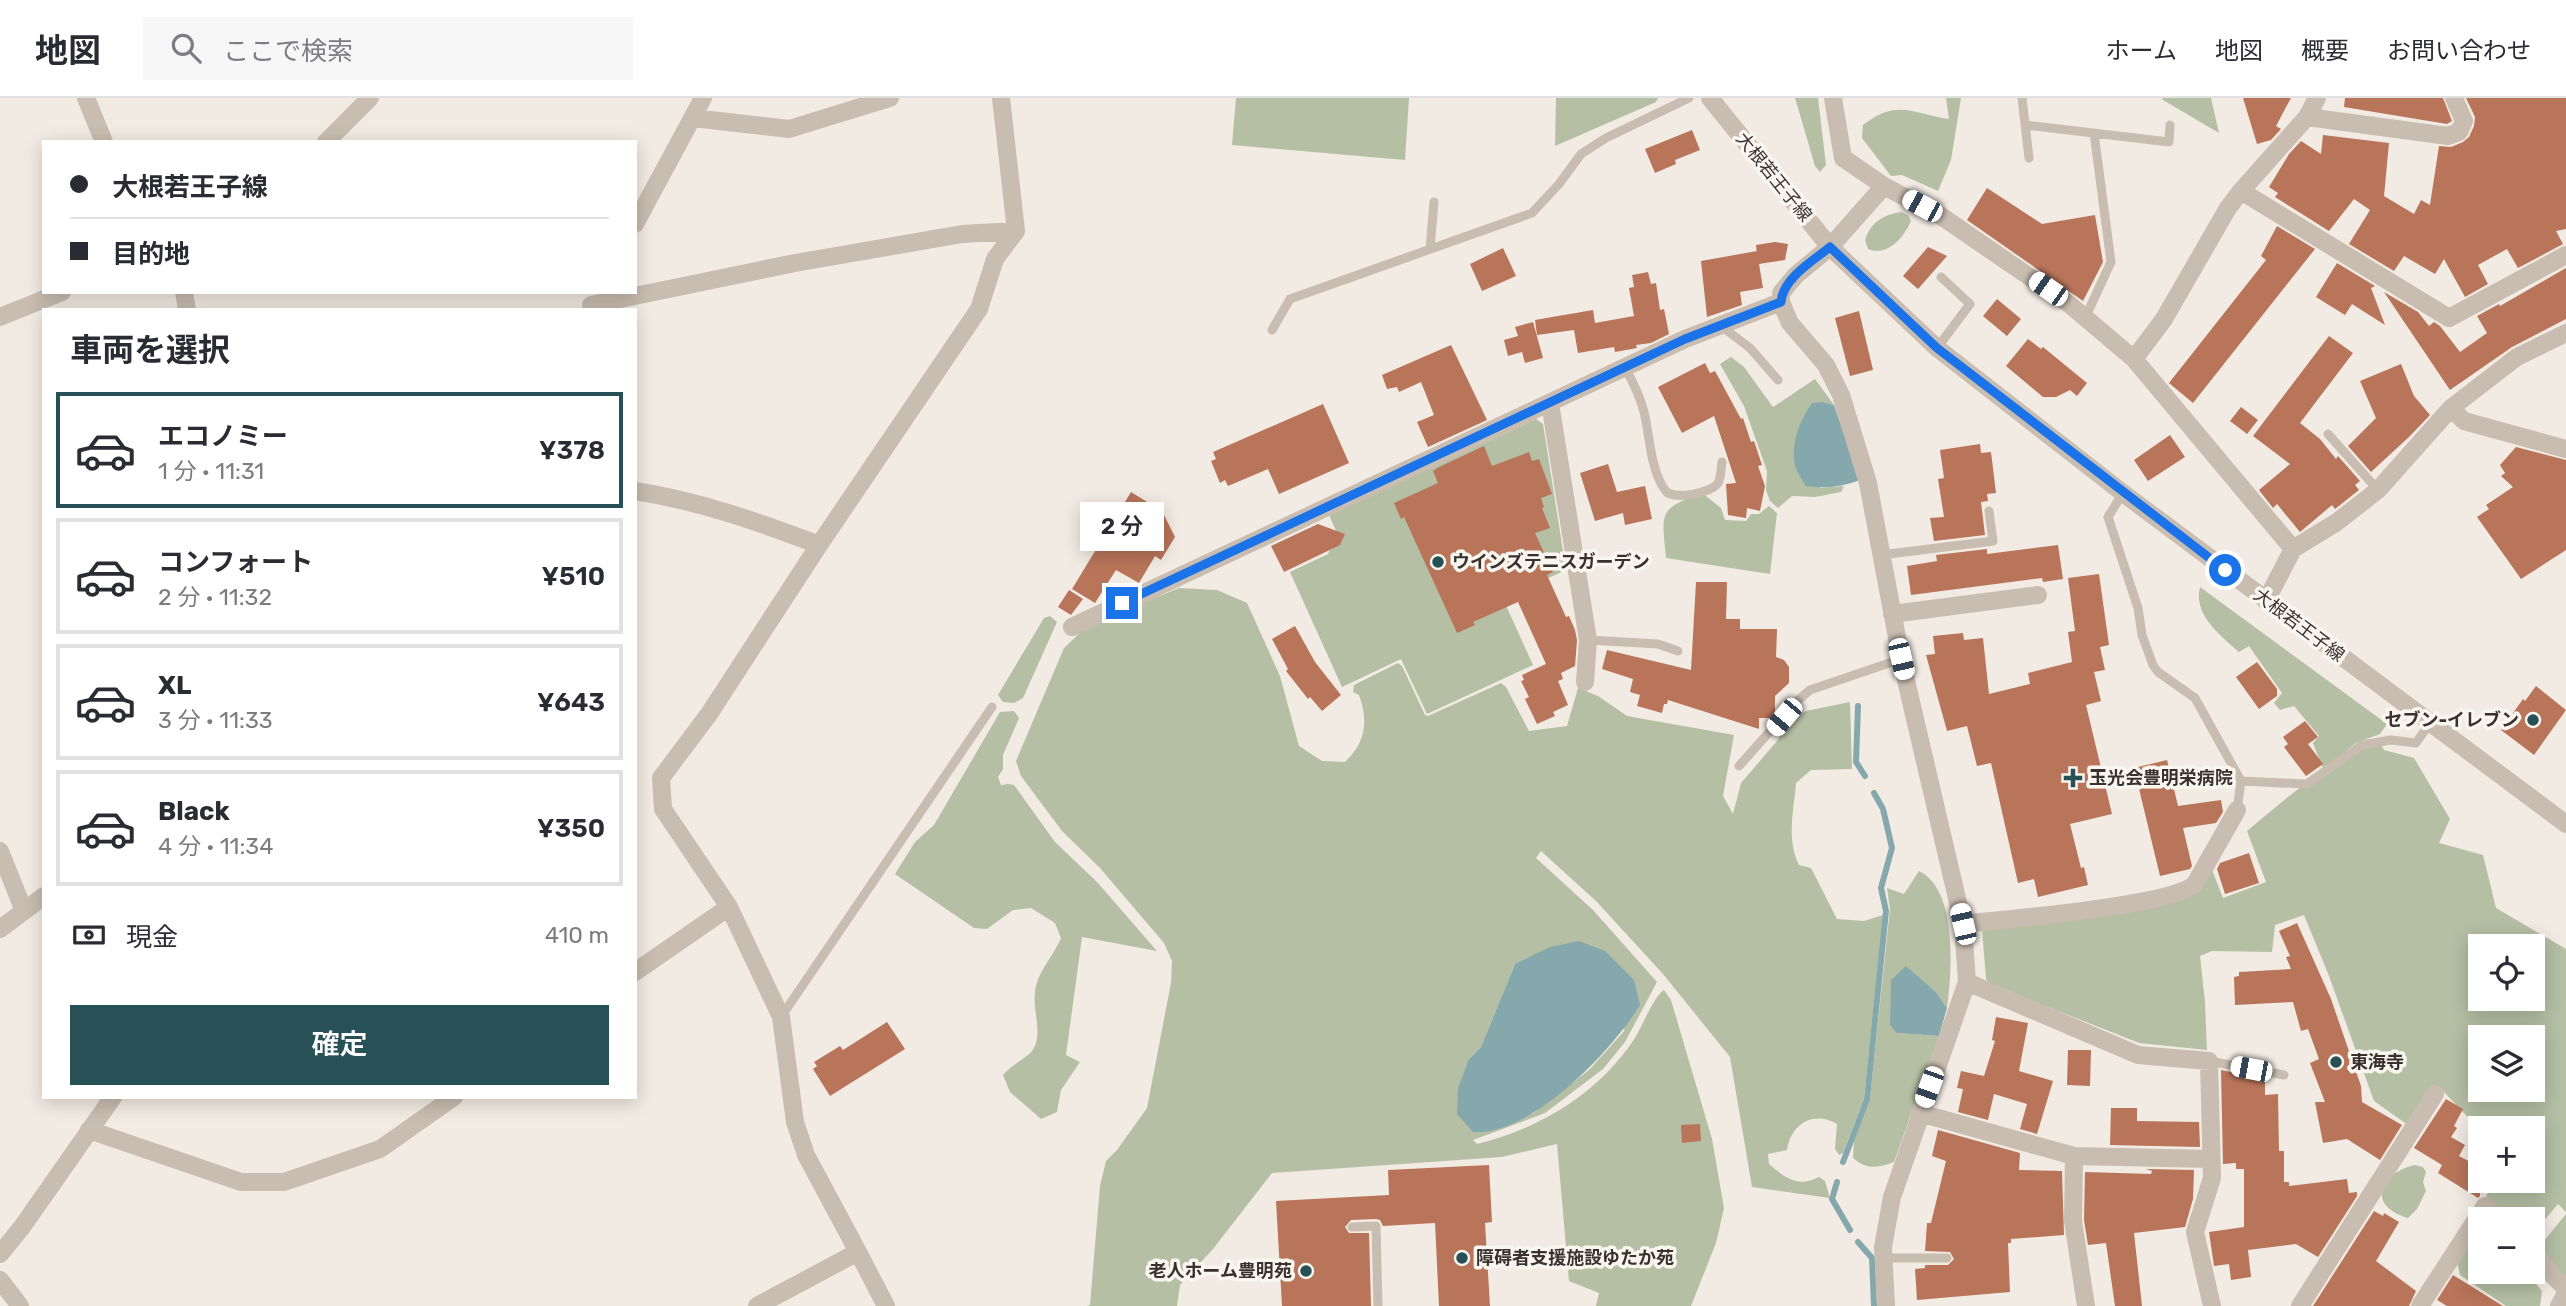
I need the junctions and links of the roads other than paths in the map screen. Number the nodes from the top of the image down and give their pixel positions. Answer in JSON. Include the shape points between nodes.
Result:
{"nodes":[{"id":1,"x":86,"y":98,"type":"edge"},
{"id":2,"x":370,"y":98,"type":"edge"},
{"id":3,"x":704,"y":98,"type":"edge"},
{"id":4,"x":890,"y":98,"type":"edge"},
{"id":5,"x":1001,"y":98,"type":"edge"},
{"id":6,"x":1689,"y":98,"type":"edge"},
{"id":7,"x":1710,"y":98,"type":"edge"},
{"id":8,"x":1833,"y":98,"type":"edge"},
{"id":9,"x":2022,"y":98,"type":"edge"},
{"id":10,"x":2317,"y":98,"type":"edge"},
{"id":11,"x":2454,"y":98,"type":"edge"},
{"id":12,"x":2306,"y":117,"type":"junction"},
{"id":13,"x":693,"y":118,"type":"junction"},
{"id":14,"x":2025,"y":125,"type":"junction"},
{"id":15,"x":2170,"y":125,"type":"dead end"},
{"id":16,"x":2094,"y":133,"type":"junction"},
{"id":17,"x":103,"y":140,"type":"edge"},
{"id":18,"x":328,"y":140,"type":"edge"},
{"id":19,"x":2029,"y":158,"type":"dead end"},
{"id":20,"x":1884,"y":186,"type":"junction"},
{"id":21,"x":2241,"y":191,"type":"junction"},
{"id":22,"x":1434,"y":202,"type":"dead end"},
{"id":23,"x":637,"y":219,"type":"edge"},
{"id":24,"x":1016,"y":231,"type":"junction"},
{"id":25,"x":1830,"y":247,"type":"junction"},
{"id":26,"x":1430,"y":249,"type":"junction"},
{"id":27,"x":2566,"y":255,"type":"edge"},
{"id":28,"x":1941,"y":278,"type":"dead end"},
{"id":29,"x":637,"y":293,"type":"edge"},
{"id":30,"x":57,"y":294,"type":"edge"},
{"id":31,"x":634,"y":294,"type":"edge"},
{"id":32,"x":592,"y":302,"type":"edge"},
{"id":33,"x":1781,"y":302,"type":"junction"},
{"id":34,"x":0,"y":317,"type":"edge"},
{"id":35,"x":2085,"y":318,"type":"junction"},
{"id":36,"x":1720,"y":326,"type":"junction"},
{"id":37,"x":1272,"y":330,"type":"dead end"},
{"id":38,"x":2566,"y":333,"type":"edge"},
{"id":39,"x":1937,"y":348,"type":"junction"},
{"id":40,"x":2134,"y":359,"type":"junction"},
{"id":41,"x":1625,"y":368,"type":"junction"},
{"id":42,"x":1778,"y":380,"type":"dead end"},
{"id":43,"x":1550,"y":403,"type":"junction"},
{"id":44,"x":2451,"y":408,"type":"junction"},
{"id":45,"x":2328,"y":434,"type":"dead end"},
{"id":46,"x":2566,"y":449,"type":"edge"},
{"id":47,"x":1722,"y":462,"type":"dead end"},
{"id":48,"x":2378,"y":490,"type":"junction"},
{"id":49,"x":637,"y":491,"type":"edge"},
{"id":50,"x":2123,"y":493,"type":"junction"},
{"id":51,"x":1989,"y":511,"type":"dead end"},
{"id":52,"x":819,"y":545,"type":"junction"},
{"id":53,"x":2294,"y":549,"type":"junction"},
{"id":54,"x":1881,"y":555,"type":"junction"},
{"id":55,"x":2038,"y":596,"type":"dead end"},
{"id":56,"x":2266,"y":601,"type":"junction"},
{"id":57,"x":1892,"y":614,"type":"junction"},
{"id":58,"x":1072,"y":627,"type":"dead end"},
{"id":59,"x":1588,"y":640,"type":"junction"},
{"id":60,"x":1678,"y":651,"type":"dead end"},
{"id":61,"x":1901,"y":659,"type":"junction"},
{"id":62,"x":1585,"y":682,"type":"dead end"},
{"id":63,"x":992,"y":707,"type":"dead end"},
{"id":64,"x":2430,"y":723,"type":"junction"},
{"id":65,"x":1739,"y":766,"type":"dead end"},
{"id":66,"x":2241,"y":781,"type":"junction"},
{"id":67,"x":2237,"y":810,"type":"joint"},
{"id":68,"x":2566,"y":824,"type":"edge"},
{"id":69,"x":0,"y":851,"type":"edge"},
{"id":70,"x":42,"y":898,"type":"edge"},
{"id":71,"x":729,"y":907,"type":"junction"},
{"id":72,"x":24,"y":911,"type":"junction"},
{"id":73,"x":1963,"y":924,"type":"junction"},
{"id":74,"x":0,"y":929,"type":"edge"},
{"id":75,"x":637,"y":971,"type":"edge"},
{"id":76,"x":1967,"y":982,"type":"junction"},
{"id":77,"x":781,"y":1017,"type":"junction"},
{"id":78,"x":2209,"y":1060,"type":"junction"},
{"id":79,"x":2284,"y":1075,"type":"dead end"},
{"id":80,"x":2435,"y":1094,"type":"dead end"},
{"id":81,"x":112,"y":1099,"type":"edge"},
{"id":82,"x":451,"y":1099,"type":"edge"},
{"id":83,"x":1920,"y":1113,"type":"junction"},
{"id":84,"x":89,"y":1130,"type":"junction"},
{"id":85,"x":2074,"y":1156,"type":"junction"},
{"id":86,"x":2211,"y":1159,"type":"junction"},
{"id":87,"x":1352,"y":1227,"type":"dead end"},
{"id":88,"x":2468,"y":1232,"type":"edge"},
{"id":89,"x":858,"y":1252,"type":"junction"},
{"id":90,"x":0,"y":1254,"type":"edge"},
{"id":91,"x":1884,"y":1258,"type":"junction"},
{"id":92,"x":1947,"y":1258,"type":"dead end"},
{"id":93,"x":2545,"y":1268,"type":"edge"},
{"id":94,"x":0,"y":1280,"type":"edge"},
{"id":95,"x":2566,"y":1291,"type":"edge"},
{"id":96,"x":20,"y":1306,"type":"edge"},
{"id":97,"x":757,"y":1306,"type":"edge"},
{"id":98,"x":886,"y":1306,"type":"edge"},
{"id":99,"x":1378,"y":1306,"type":"edge"},
{"id":100,"x":1886,"y":1306,"type":"edge"},
{"id":101,"x":2086,"y":1306,"type":"edge"},
{"id":102,"x":2212,"y":1306,"type":"edge"},
{"id":103,"x":2300,"y":1306,"type":"edge"},
{"id":104,"x":2420,"y":1306,"type":"edge"},
{"id":105,"x":2559,"y":1306,"type":"edge"}],
"edges":[{"from":1,"to":17,"type":"street"},
{"from":2,"to":18,"type":"street"},
{"from":3,"to":13,"type":"street"},
{"from":4,"to":13,"type":"street","via":[[789,129]]},
{"from":5,"to":24,"type":"street"},
{"from":6,"to":26,"type":"lane","via":[[1581,154],[1532,214]]},
{"from":7,"to":25,"type":"street","name":"大根若王子線"},
{"from":8,"to":20,"type":"street","via":[[1843,158]]},
{"from":9,"to":14,"type":"lane"},
{"from":10,"to":12,"type":"street"},
{"from":11,"to":12,"type":"street","via":[[2464,121],[2459,132],[2448,136]]},
{"from":12,"to":21,"type":"street"},
{"from":13,"to":23,"type":"street"},
{"from":14,"to":16,"type":"lane"},
{"from":14,"to":19,"type":"lane"},
{"from":15,"to":16,"type":"lane","via":[[2168,142]]},
{"from":16,"to":35,"type":"lane","via":[[2111,262]]},
{"from":20,"to":25,"type":"street"},
{"from":20,"to":35,"type":"street","via":[[1941,216]]},
{"from":21,"to":27,"type":"street","via":[[2449,318]]},
{"from":21,"to":40,"type":"street","via":[[2164,320]]},
{"from":22,"to":26,"type":"lane"},
{"from":24,"to":29,"type":"street","via":[[962,234]]},
{"from":24,"to":52,"type":"street","via":[[996,258],[979,309]]},
{"from":25,"to":33,"type":"street","via":[[1796,275],[1781,293]]},
{"from":25,"to":39,"type":"street","name":"大根若王子線"},
{"from":26,"to":37,"type":"lane","via":[[1290,299]]},
{"from":28,"to":39,"type":"lane","via":[[1970,304]]},
{"from":30,"to":34,"type":"street"},
{"from":31,"to":32,"type":"street"},
{"from":33,"to":36,"type":"street"},
{"from":33,"to":54,"type":"street","via":[[1790,323],[1826,365],[1840,395],[1868,483]]},
{"from":35,"to":40,"type":"street"},
{"from":36,"to":41,"type":"street"},
{"from":36,"to":42,"type":"lane","via":[[1750,348]]},
{"from":38,"to":44,"type":"street","via":[[2516,357]]},
{"from":39,"to":50,"type":"street","name":"大根若王子線"},
{"from":40,"to":53,"type":"street"},
{"from":41,"to":43,"type":"street"},
{"from":41,"to":47,"type":"lane","via":[[1638,393],[1656,467],[1669,495],[1712,489],[1719,482]]},
{"from":43,"to":58,"type":"street"},
{"from":43,"to":59,"type":"street"},
{"from":44,"to":46,"type":"street","via":[[2464,421]]},
{"from":44,"to":48,"type":"street"},
{"from":45,"to":48,"type":"lane"},
{"from":48,"to":53,"type":"street"},
{"from":49,"to":52,"type":"street","via":[[741,516]]},
{"from":50,"to":56,"type":"street","name":"大根若王子線"},
{"from":50,"to":66,"type":"lane","via":[[2108,517],[2153,665],[2195,698]]},
{"from":51,"to":54,"type":"lane","via":[[1993,541]]},
{"from":52,"to":71,"type":"street","via":[[709,714],[660,778],[663,809]]},
{"from":53,"to":56,"type":"street"},
{"from":54,"to":57,"type":"street"},
{"from":55,"to":57,"type":"street"},
{"from":56,"to":64,"type":"street","name":"大根若王子線"},
{"from":57,"to":61,"type":"street"},
{"from":59,"to":60,"type":"lane","via":[[1658,644]]},
{"from":59,"to":62,"type":"street"},
{"from":61,"to":65,"type":"lane","via":[[1810,690]]},
{"from":61,"to":73,"type":"street"},
{"from":63,"to":77,"type":"lane"},
{"from":64,"to":66,"type":"lane","via":[[2416,743],[2391,740],[2362,745],[2307,784]]},
{"from":64,"to":68,"type":"street","name":"大根若王子線"},
{"from":66,"to":67,"type":"lane"},
{"from":67,"to":73,"type":"street","via":[[2189,889],[2154,900]]},
{"from":69,"to":72,"type":"street"},
{"from":70,"to":72,"type":"street"},
{"from":71,"to":75,"type":"street"},
{"from":71,"to":77,"type":"street"},
{"from":72,"to":74,"type":"street"},
{"from":73,"to":76,"type":"street"},
{"from":76,"to":78,"type":"street","via":[[2138,1055]]},
{"from":76,"to":83,"type":"street"},
{"from":77,"to":89,"type":"street","via":[[795,1122],[806,1155]]},
{"from":78,"to":79,"type":"lane"},
{"from":78,"to":86,"type":"street"},
{"from":80,"to":103,"type":"street"},
{"from":81,"to":84,"type":"street"},
{"from":82,"to":84,"type":"street","via":[[380,1149],[284,1182],[241,1182]]},
{"from":83,"to":85,"type":"street"},
{"from":83,"to":91,"type":"street","via":[[1892,1197]]},
{"from":84,"to":90,"type":"street"},
{"from":85,"to":86,"type":"street"},
{"from":85,"to":101,"type":"street","via":[[2073,1221]]},
{"from":86,"to":102,"type":"street","via":[[2212,1178],[2195,1232]]},
{"from":87,"to":99,"type":"lane","via":[[1376,1226]]},
{"from":88,"to":104,"type":"street"},
{"from":89,"to":97,"type":"street"},
{"from":89,"to":98,"type":"street"},
{"from":91,"to":92,"type":"lane"},
{"from":91,"to":100,"type":"street"},
{"from":93,"to":95,"type":"street"},
{"from":94,"to":96,"type":"street"},
{"from":95,"to":105,"type":"street"}]}
